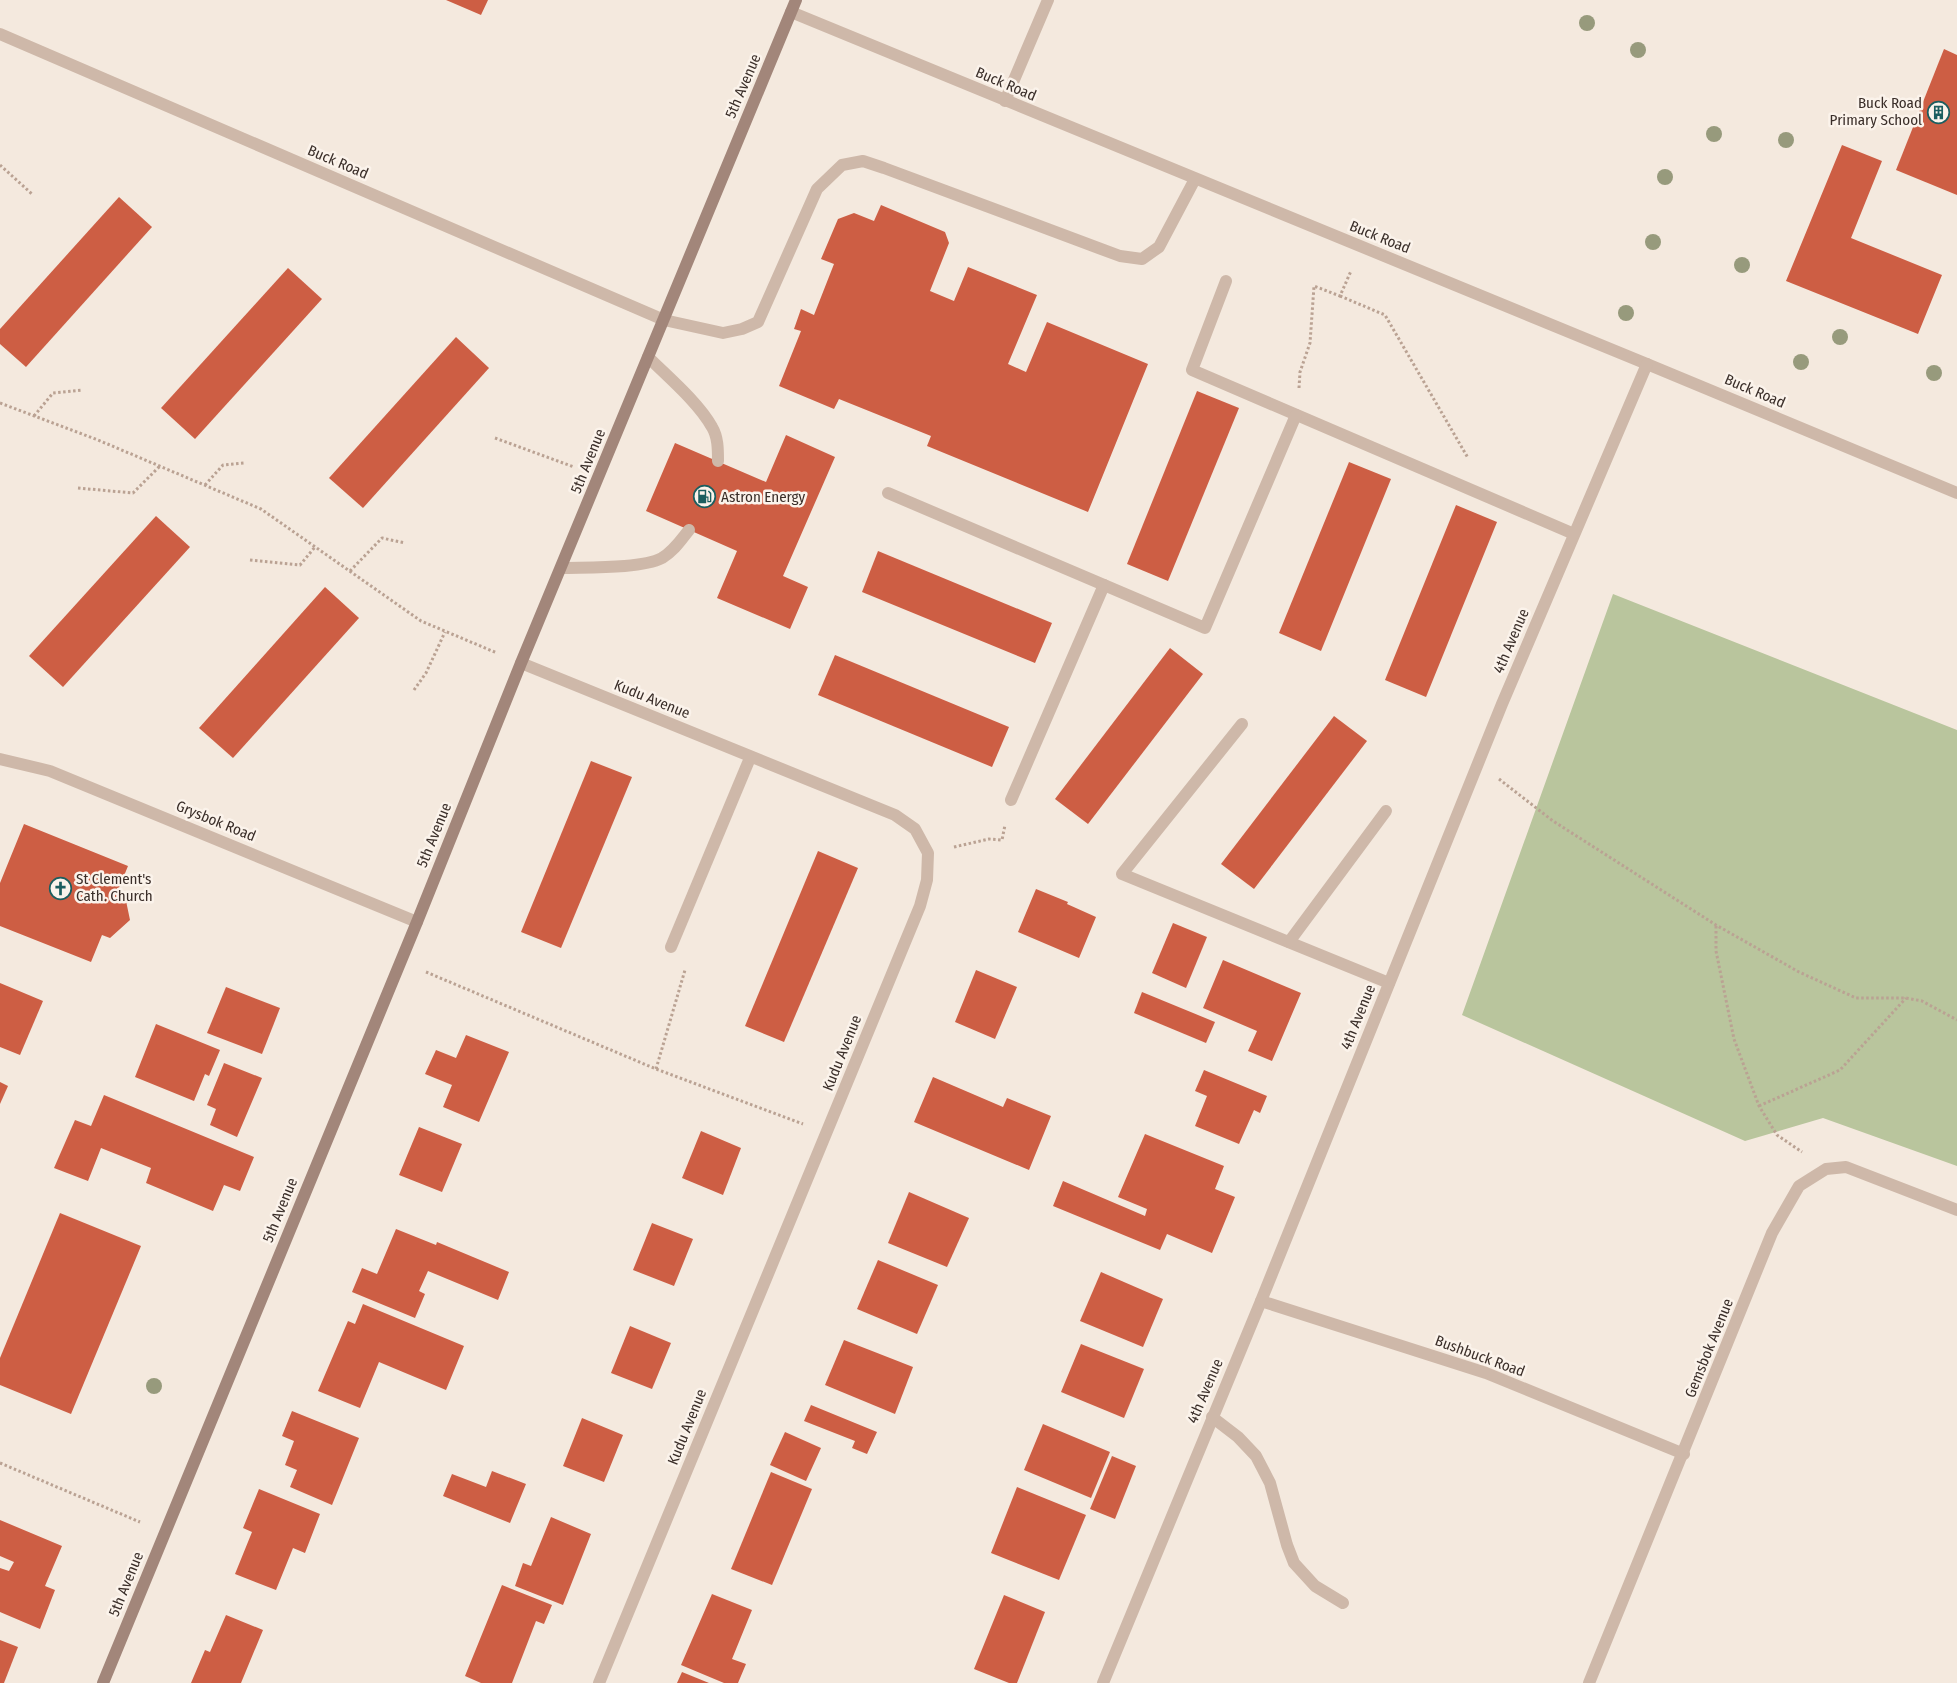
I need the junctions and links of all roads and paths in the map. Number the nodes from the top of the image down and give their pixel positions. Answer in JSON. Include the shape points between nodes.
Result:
{"nodes":[{"id":1,"x":796,"y":0,"type":"edge"},
{"id":2,"x":1048,"y":0,"type":"edge"},
{"id":3,"x":791,"y":12,"type":"junction"},
{"id":4,"x":0,"y":34,"type":"edge"},
{"id":5,"x":1006,"y":101,"type":"junction"},
{"id":6,"x":0,"y":165,"type":"edge"},
{"id":7,"x":1195,"y":179,"type":"junction"},
{"id":8,"x":32,"y":194,"type":"dead end"},
{"id":9,"x":1361,"y":247,"type":"junction"},
{"id":10,"x":1226,"y":281,"type":"dead end"},
{"id":11,"x":1340,"y":296,"type":"junction"},
{"id":12,"x":664,"y":320,"type":"junction"},
{"id":13,"x":648,"y":357,"type":"junction"},
{"id":14,"x":1647,"y":364,"type":"junction"},
{"id":15,"x":83,"y":390,"type":"dead end"},
{"id":16,"x":0,"y":403,"type":"edge"},
{"id":17,"x":1296,"y":415,"type":"junction"},
{"id":18,"x":34,"y":416,"type":"junction"},
{"id":19,"x":495,"y":438,"type":"dead end"},
{"id":20,"x":718,"y":461,"type":"dead end"},
{"id":21,"x":244,"y":463,"type":"dead end"},
{"id":22,"x":160,"y":466,"type":"junction"},
{"id":23,"x":599,"y":476,"type":"junction"},
{"id":24,"x":205,"y":485,"type":"junction"},
{"id":25,"x":1460,"y":485,"type":"junction"},
{"id":26,"x":78,"y":488,"type":"dead end"},
{"id":27,"x":888,"y":493,"type":"dead end"},
{"id":28,"x":1957,"y":493,"type":"edge"},
{"id":29,"x":689,"y":530,"type":"dead end"},
{"id":30,"x":1574,"y":534,"type":"junction"},
{"id":31,"x":405,"y":543,"type":"dead end"},
{"id":32,"x":316,"y":547,"type":"junction"},
{"id":33,"x":250,"y":560,"type":"dead end"},
{"id":34,"x":561,"y":568,"type":"junction"},
{"id":35,"x":350,"y":571,"type":"junction"},
{"id":36,"x":1104,"y":585,"type":"junction"},
{"id":37,"x":445,"y":632,"type":"junction"},
{"id":38,"x":468,"y":641,"type":"dead end"},
{"id":39,"x":521,"y":663,"type":"junction"},
{"id":40,"x":414,"y":690,"type":"dead end"},
{"id":41,"x":1242,"y":724,"type":"dead end"},
{"id":42,"x":750,"y":758,"type":"junction"},
{"id":43,"x":0,"y":759,"type":"edge"},
{"id":44,"x":1499,"y":779,"type":"dead end"},
{"id":45,"x":1011,"y":800,"type":"joint"},
{"id":46,"x":1386,"y":811,"type":"dead end"},
{"id":47,"x":928,"y":853,"type":"junction"},
{"id":48,"x":416,"y":922,"type":"junction"},
{"id":49,"x":1716,"y":925,"type":"junction"},
{"id":50,"x":1289,"y":942,"type":"junction"},
{"id":51,"x":672,"y":947,"type":"joint"},
{"id":52,"x":400,"y":962,"type":"junction"},
{"id":53,"x":1389,"y":983,"type":"junction"},
{"id":54,"x":1906,"y":998,"type":"junction"},
{"id":55,"x":1957,"y":1020,"type":"edge"},
{"id":56,"x":656,"y":1069,"type":"junction"},
{"id":57,"x":1759,"y":1106,"type":"junction"},
{"id":58,"x":827,"y":1133,"type":"junction"},
{"id":59,"x":1826,"y":1170,"type":"junction"},
{"id":60,"x":1957,"y":1210,"type":"edge"},
{"id":61,"x":1261,"y":1301,"type":"junction"},
{"id":62,"x":1212,"y":1417,"type":"junction"},
{"id":63,"x":1684,"y":1454,"type":"junction"},
{"id":64,"x":0,"y":1463,"type":"edge"},
{"id":65,"x":165,"y":1533,"type":"junction"},
{"id":66,"x":1343,"y":1603,"type":"dead end"},
{"id":67,"x":103,"y":1683,"type":"edge"},
{"id":68,"x":599,"y":1683,"type":"edge"},
{"id":69,"x":1103,"y":1683,"type":"edge"},
{"id":70,"x":1589,"y":1683,"type":"edge"}],
"edges":[{"from":1,"to":3,"type":"main road","name":"5th Avenue"},
{"from":2,"to":5,"type":"street"},
{"from":3,"to":5,"type":"street","name":"Buck Road"},
{"from":3,"to":12,"type":"main road","name":"5th Avenue"},
{"from":4,"to":12,"type":"street","name":"Buck Road"},
{"from":5,"to":7,"type":"street","name":"Buck Road"},
{"from":6,"to":8,"type":"path"},
{"from":7,"to":9,"type":"street","name":"Buck Road"},
{"from":7,"to":12,"type":"street","name":"Buck Road","via":[[1159,247],[1142,259],[1120,256],[863,161],[842,164],[817,189],[758,322],[723,332]]},
{"from":9,"to":11,"type":"path"},
{"from":9,"to":14,"type":"street","name":"Buck Road"},
{"from":10,"to":17,"type":"street","via":[[1192,370]]},
{"from":11,"to":17,"type":"path","via":[[1314,286],[1310,344],[1300,372]]},
{"from":11,"to":25,"type":"path","via":[[1386,315],[1470,460]]},
{"from":12,"to":13,"type":"main road","name":"5th Avenue"},
{"from":13,"to":20,"type":"street","via":[[712,427]]},
{"from":13,"to":23,"type":"main road","name":"5th Avenue"},
{"from":14,"to":28,"type":"street","name":"Buck Road"},
{"from":14,"to":30,"type":"street","name":"4th Avenue"},
{"from":15,"to":18,"type":"path","via":[[53,393]]},
{"from":16,"to":18,"type":"path"},
{"from":17,"to":25,"type":"street"},
{"from":17,"to":36,"type":"street","via":[[1205,628]]},
{"from":18,"to":22,"type":"path"},
{"from":19,"to":23,"type":"path"},
{"from":21,"to":24,"type":"path","via":[[223,465]]},
{"from":22,"to":24,"type":"path"},
{"from":22,"to":26,"type":"path","via":[[132,493]]},
{"from":23,"to":34,"type":"main road","name":"5th Avenue"},
{"from":24,"to":32,"type":"path","via":[[261,509]]},
{"from":25,"to":30,"type":"street"},
{"from":27,"to":36,"type":"street"},
{"from":29,"to":34,"type":"street","via":[[674,549],[661,558],[639,564]]},
{"from":30,"to":53,"type":"street","name":"4th Avenue"},
{"from":31,"to":35,"type":"path","via":[[382,538]]},
{"from":32,"to":33,"type":"path","via":[[300,565]]},
{"from":32,"to":35,"type":"path"},
{"from":34,"to":39,"type":"main road","name":"5th Avenue"},
{"from":35,"to":37,"type":"path","via":[[421,621]]},
{"from":36,"to":45,"type":"street"},
{"from":37,"to":38,"type":"path"},
{"from":37,"to":40,"type":"path","via":[[426,673]]},
{"from":39,"to":42,"type":"street","name":"Kudu Avenue"},
{"from":39,"to":48,"type":"main road","name":"5th Avenue"},
{"from":41,"to":50,"type":"street","via":[[1122,874]]},
{"from":42,"to":47,"type":"street","name":"Kudu Avenue","via":[[895,815],[915,829]]},
{"from":42,"to":51,"type":"street"},
{"from":43,"to":48,"type":"street","name":"Grysbok Road","via":[[50,771]]},
{"from":44,"to":49,"type":"path","via":[[1553,821]]},
{"from":45,"to":47,"type":"path","via":[[1002,840],[989,839]]},
{"from":46,"to":50,"type":"street"},
{"from":47,"to":58,"type":"street","name":"Kudu Avenue","via":[[927,880],[920,906]]},
{"from":48,"to":52,"type":"main road","name":"5th Avenue"},
{"from":49,"to":54,"type":"path","via":[[1799,972],[1856,998]]},
{"from":49,"to":57,"type":"path","via":[[1716,951],[1734,1039]]},
{"from":50,"to":53,"type":"street"},
{"from":51,"to":56,"type":"path","via":[[690,955]]},
{"from":52,"to":56,"type":"path"},
{"from":52,"to":65,"type":"main road","name":"5th Avenue"},
{"from":53,"to":61,"type":"street","name":"4th Avenue"},
{"from":54,"to":55,"type":"path","via":[[1922,1001]]},
{"from":54,"to":57,"type":"path","via":[[1840,1070]]},
{"from":56,"to":58,"type":"path"},
{"from":57,"to":59,"type":"path","via":[[1777,1135]]},
{"from":58,"to":68,"type":"street","name":"Kudu Avenue"},
{"from":59,"to":60,"type":"street","name":"Gemsbok Avenue","via":[[1846,1167]]},
{"from":59,"to":63,"type":"street","name":"Gemsbok Avenue","via":[[1799,1186],[1772,1233]]},
{"from":61,"to":62,"type":"street","name":"4th Avenue"},
{"from":61,"to":63,"type":"street","name":"Bushbuck Road","via":[[1486,1373]]},
{"from":62,"to":66,"type":"street","via":[[1256,1456],[1270,1483],[1294,1563],[1315,1586]]},
{"from":62,"to":69,"type":"street","name":"4th Avenue"},
{"from":63,"to":70,"type":"street","name":"Gemsbok Avenue"},
{"from":64,"to":65,"type":"path"},
{"from":65,"to":67,"type":"main road","name":"5th Avenue"}]}
